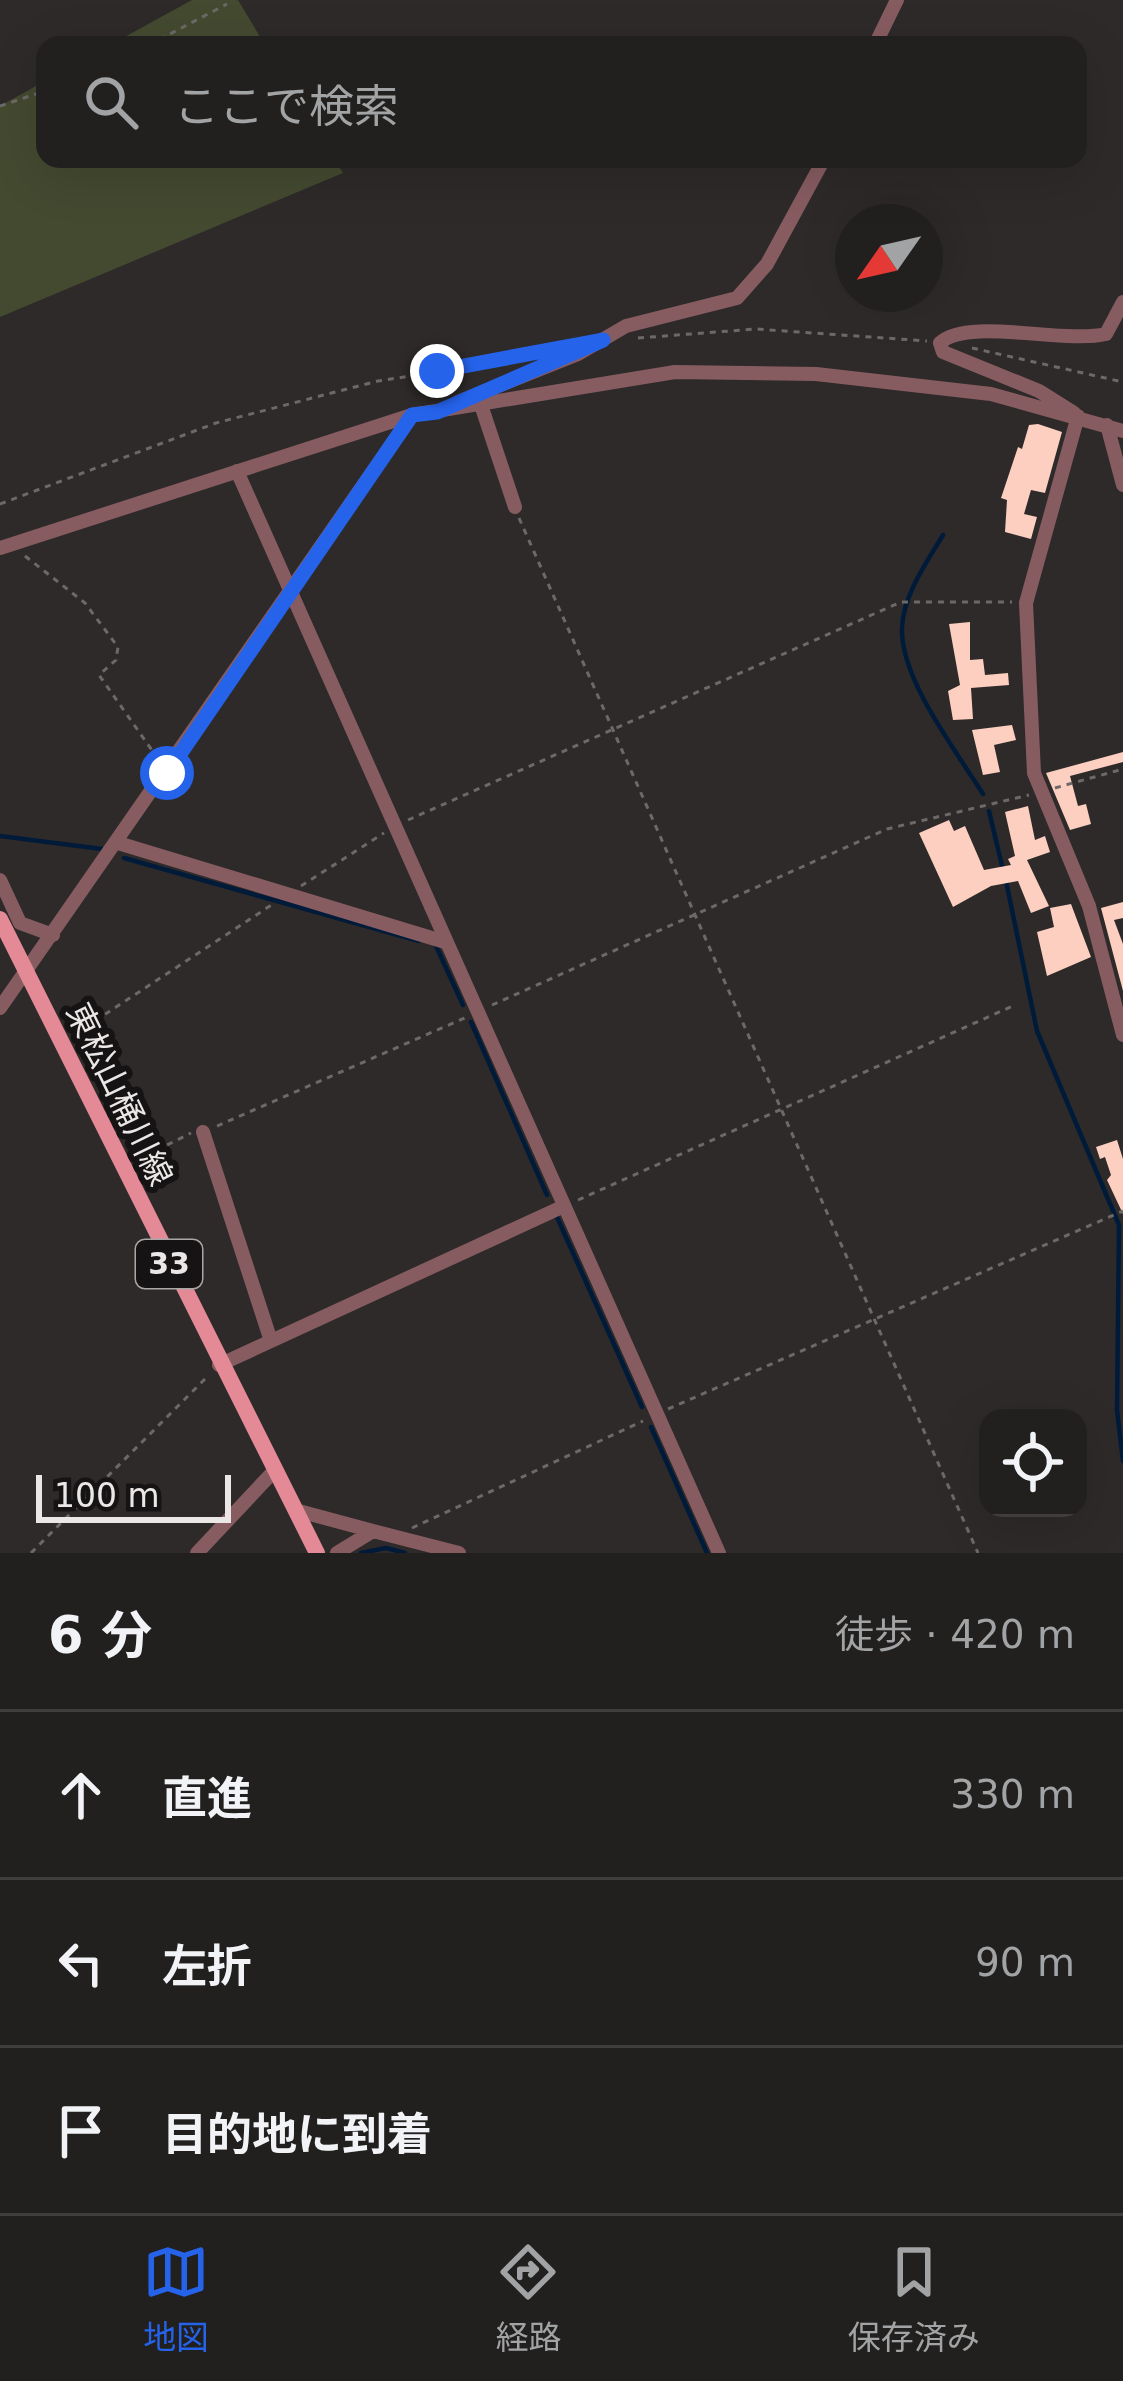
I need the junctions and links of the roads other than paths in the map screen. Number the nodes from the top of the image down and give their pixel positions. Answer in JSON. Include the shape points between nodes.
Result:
{"nodes":[{"id":1,"x":897,"y":0,"type":"edge"},
{"id":2,"x":879,"y":36,"type":"edge"},
{"id":3,"x":819,"y":168,"type":"edge"},
{"id":4,"x":1123,"y":302,"type":"edge"},
{"id":5,"x":481,"y":405,"type":"junction"},
{"id":6,"x":437,"y":412,"type":"junction"},
{"id":7,"x":412,"y":415,"type":"junction"},
{"id":8,"x":1078,"y":416,"type":"junction"},
{"id":9,"x":1107,"y":425,"type":"junction"},
{"id":10,"x":1123,"y":431,"type":"edge"},
{"id":11,"x":237,"y":471,"type":"junction"},
{"id":12,"x":1123,"y":484,"type":"edge"},
{"id":13,"x":514,"y":507,"type":"road end"},
{"id":14,"x":6,"y":547,"type":"edge"},
{"id":15,"x":290,"y":597,"type":"junction"},
{"id":16,"x":118,"y":843,"type":"junction"},
{"id":17,"x":0,"y":880,"type":"edge"},
{"id":18,"x":0,"y":919,"type":"edge"},
{"id":19,"x":53,"y":935,"type":"junction"},
{"id":20,"x":445,"y":941,"type":"junction"},
{"id":21,"x":26,"y":972,"type":"junction"},
{"id":22,"x":2,"y":997,"type":"edge"},
{"id":23,"x":1123,"y":1035,"type":"edge"},
{"id":24,"x":203,"y":1132,"type":"road end"},
{"id":25,"x":562,"y":1207,"type":"junction"},
{"id":26,"x":270,"y":1338,"type":"junction"},
{"id":27,"x":219,"y":1365,"type":"junction"},
{"id":28,"x":275,"y":1470,"type":"junction"},
{"id":29,"x":295,"y":1510,"type":"junction"},
{"id":30,"x":373,"y":1531,"type":"junction"},
{"id":31,"x":197,"y":1553,"type":"edge"},
{"id":32,"x":317,"y":1553,"type":"edge"},
{"id":33,"x":337,"y":1553,"type":"edge"},
{"id":34,"x":459,"y":1553,"type":"edge"},
{"id":35,"x":718,"y":1553,"type":"edge"}],
"edges":[{"from":1,"to":2,"type":"street"},
{"from":3,"to":6,"type":"street","via":[[767,264],[737,298],[626,326]]},
{"from":4,"to":8,"type":"street","via":[[1106,334],[1085,339],[987,332],[940,343],[943,352]]},
{"from":5,"to":6,"type":"street"},
{"from":5,"to":8,"type":"street","via":[[675,372],[817,374],[991,394]]},
{"from":5,"to":13,"type":"street"},
{"from":6,"to":7,"type":"street"},
{"from":7,"to":11,"type":"street"},
{"from":7,"to":15,"type":"street"},
{"from":8,"to":9,"type":"street"},
{"from":8,"to":23,"type":"street","via":[[1026,603],[1039,793],[1089,906]]},
{"from":9,"to":10,"type":"street"},
{"from":9,"to":12,"type":"street"},
{"from":11,"to":14,"type":"street"},
{"from":11,"to":15,"type":"street"},
{"from":15,"to":16,"type":"street"},
{"from":15,"to":20,"type":"street"},
{"from":16,"to":19,"type":"street"},
{"from":16,"to":20,"type":"street"},
{"from":17,"to":19,"type":"street","via":[[20,923]]},
{"from":18,"to":21,"type":"main road","name":"東松山桶川線","number":"33"},
{"from":19,"to":21,"type":"street"},
{"from":20,"to":25,"type":"street"},
{"from":21,"to":22,"type":"street"},
{"from":21,"to":27,"type":"main road","name":"東松山桶川線","number":"33"},
{"from":24,"to":26,"type":"street"},
{"from":25,"to":26,"type":"street"},
{"from":25,"to":35,"type":"street"},
{"from":26,"to":27,"type":"street"},
{"from":27,"to":28,"type":"main road","name":"東松山桶川線","number":"33"},
{"from":28,"to":29,"type":"main road","name":"東松山桶川線","number":"33"},
{"from":28,"to":31,"type":"street"},
{"from":29,"to":30,"type":"street"},
{"from":29,"to":32,"type":"main road","name":"東松山桶川線","number":"33"},
{"from":30,"to":33,"type":"street"},
{"from":30,"to":34,"type":"street"}]}
